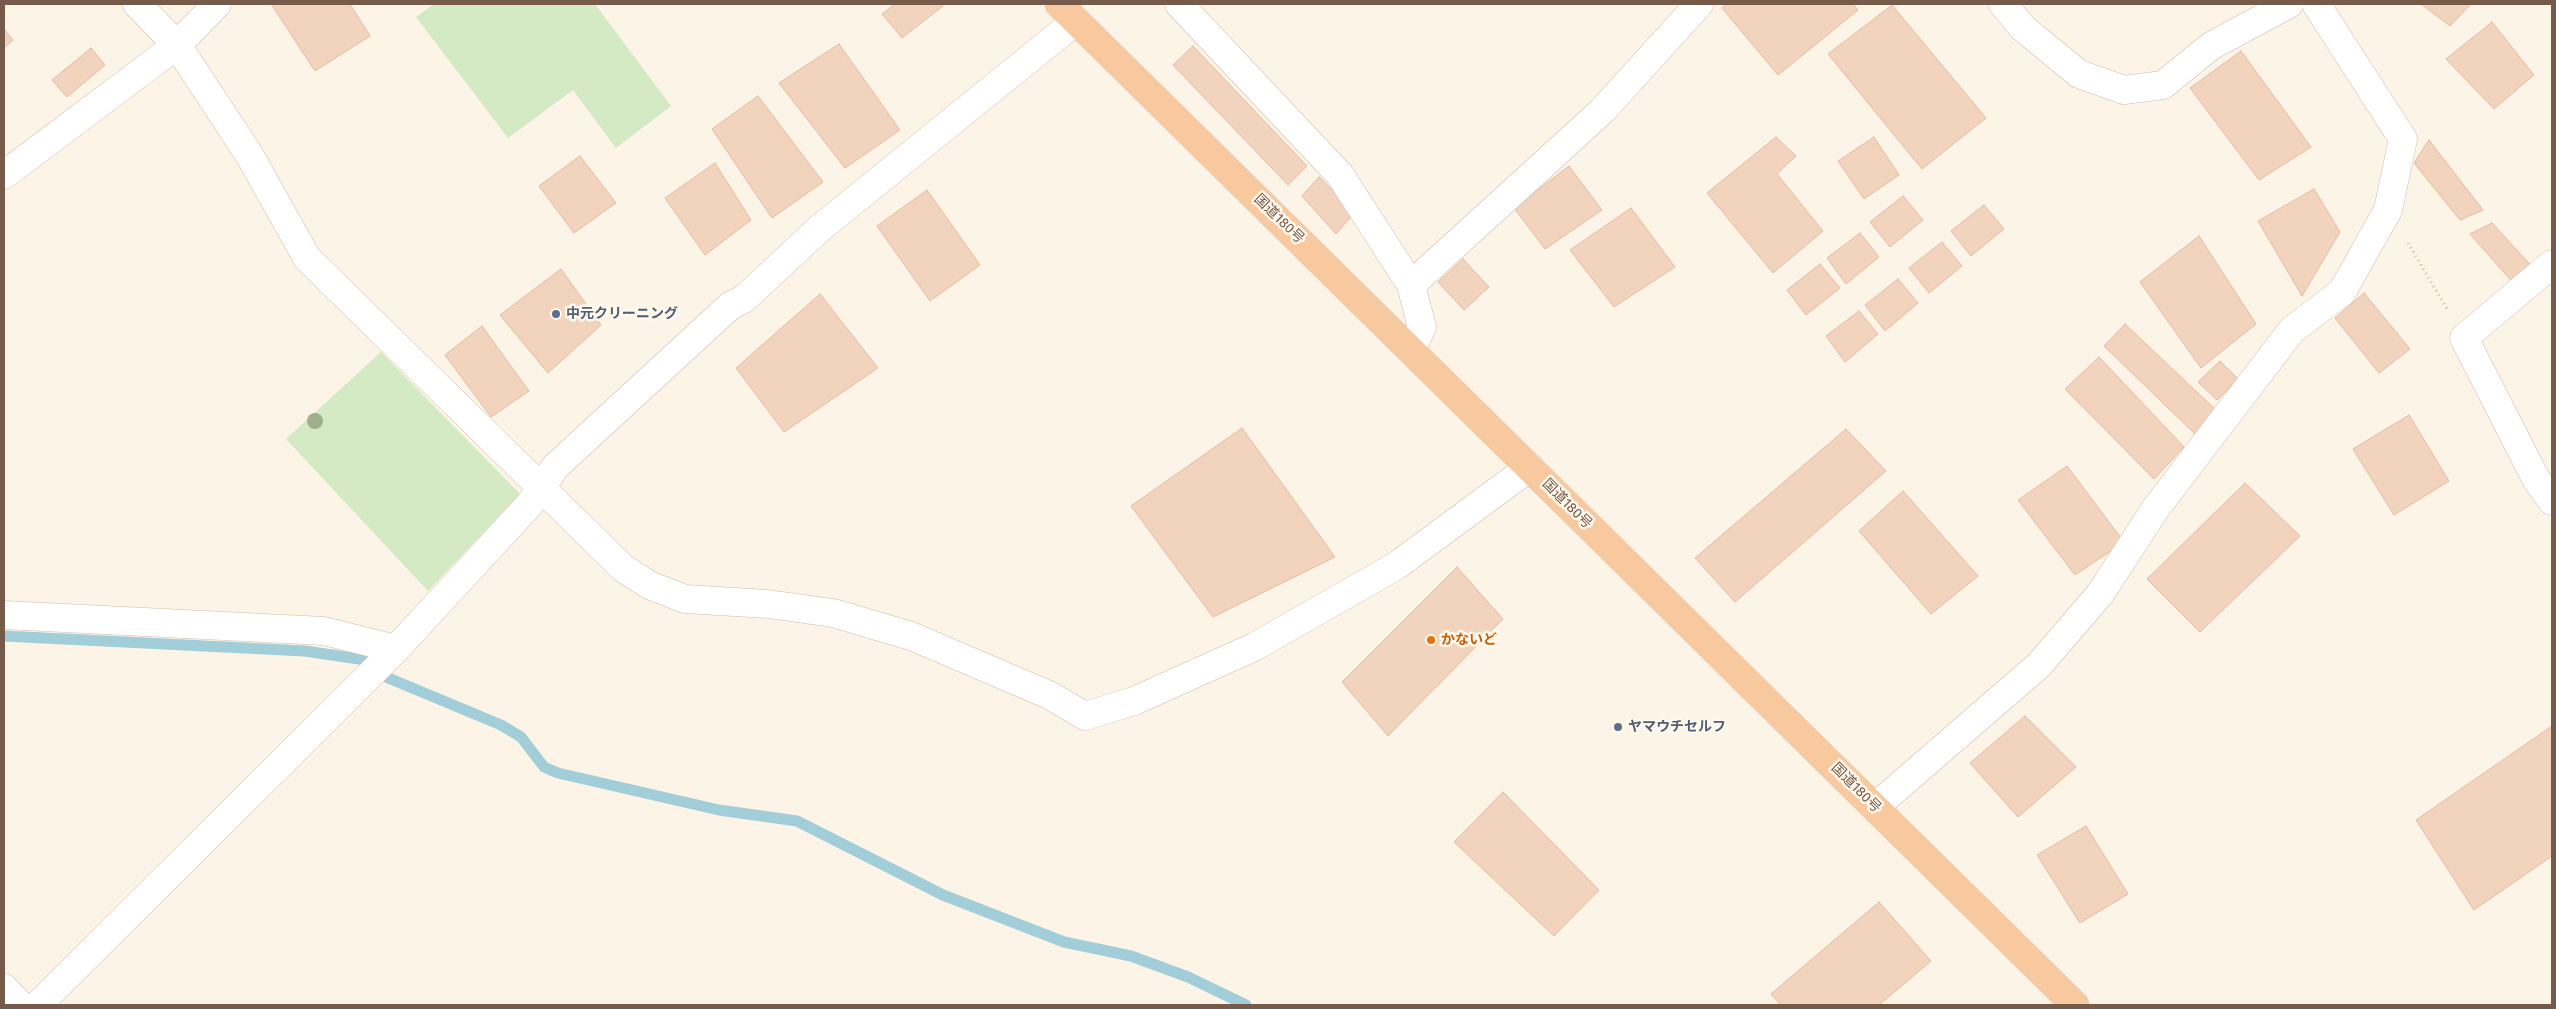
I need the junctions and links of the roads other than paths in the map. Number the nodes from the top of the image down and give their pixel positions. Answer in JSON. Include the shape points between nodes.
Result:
{"nodes":[{"id":1,"x":137,"y":4,"type":"edge"},
{"id":2,"x":217,"y":4,"type":"edge"},
{"id":3,"x":1179,"y":4,"type":"edge"},
{"id":4,"x":1699,"y":4,"type":"edge"},
{"id":5,"x":2003,"y":4,"type":"edge"},
{"id":6,"x":2290,"y":4,"type":"edge"},
{"id":7,"x":2316,"y":4,"type":"edge"},
{"id":8,"x":1067,"y":12,"type":"edge"},
{"id":9,"x":177,"y":45,"type":"junction"},
{"id":10,"x":4,"y":175,"type":"edge"},
{"id":11,"x":2552,"y":264,"type":"edge"},
{"id":12,"x":1411,"y":285,"type":"junction"},
{"id":13,"x":1412,"y":349,"type":"junction"},
{"id":14,"x":1530,"y":467,"type":"junction"},
{"id":15,"x":540,"y":489,"type":"junction"},
{"id":16,"x":2552,"y":501,"type":"edge"},
{"id":17,"x":4,"y":615,"type":"edge"},
{"id":18,"x":382,"y":662,"type":"junction"},
{"id":19,"x":1875,"y":807,"type":"junction"},
{"id":20,"x":4,"y":988,"type":"edge"},
{"id":21,"x":52,"y":1001,"type":"edge"},
{"id":22,"x":20,"y":1005,"type":"edge"},
{"id":23,"x":2075,"y":1005,"type":"edge"}],
"edges":[{"from":1,"to":9,"type":"street"},
{"from":2,"to":9,"type":"street"},
{"from":3,"to":12,"type":"street","via":[[1340,175]]},
{"from":4,"to":12,"type":"street","via":[[1602,111]]},
{"from":5,"to":6,"type":"street","via":[[2023,28],[2078,74],[2124,90],[2163,85],[2211,46]]},
{"from":7,"to":19,"type":"street","via":[[2403,139],[2388,210],[2342,292],[2292,330],[2156,508],[2100,594],[2039,665]]},
{"from":8,"to":13,"type":"highway","name":"国道180号"},
{"from":8,"to":15,"type":"street","via":[[819,229],[744,299],[723,313],[555,467]]},
{"from":9,"to":10,"type":"street"},
{"from":9,"to":15,"type":"street","via":[[250,156],[307,258]]},
{"from":11,"to":16,"type":"street","via":[[2464,338],[2536,479]]},
{"from":12,"to":13,"type":"street","via":[[1422,327]]},
{"from":13,"to":14,"type":"highway","name":"国道180号"},
{"from":14,"to":15,"type":"street","via":[[1396,566],[1254,647],[1134,701],[1085,716],[1049,695],[911,636],[833,613],[768,604],[685,599],[649,585],[623,568]]},
{"from":14,"to":19,"type":"highway","name":"国道180号"},
{"from":15,"to":18,"type":"street","via":[[530,505]]},
{"from":17,"to":18,"type":"street","via":[[324,630]]},
{"from":18,"to":21,"type":"street"},
{"from":19,"to":23,"type":"highway","name":"国道180号"},
{"from":20,"to":22,"type":"street"}]}
